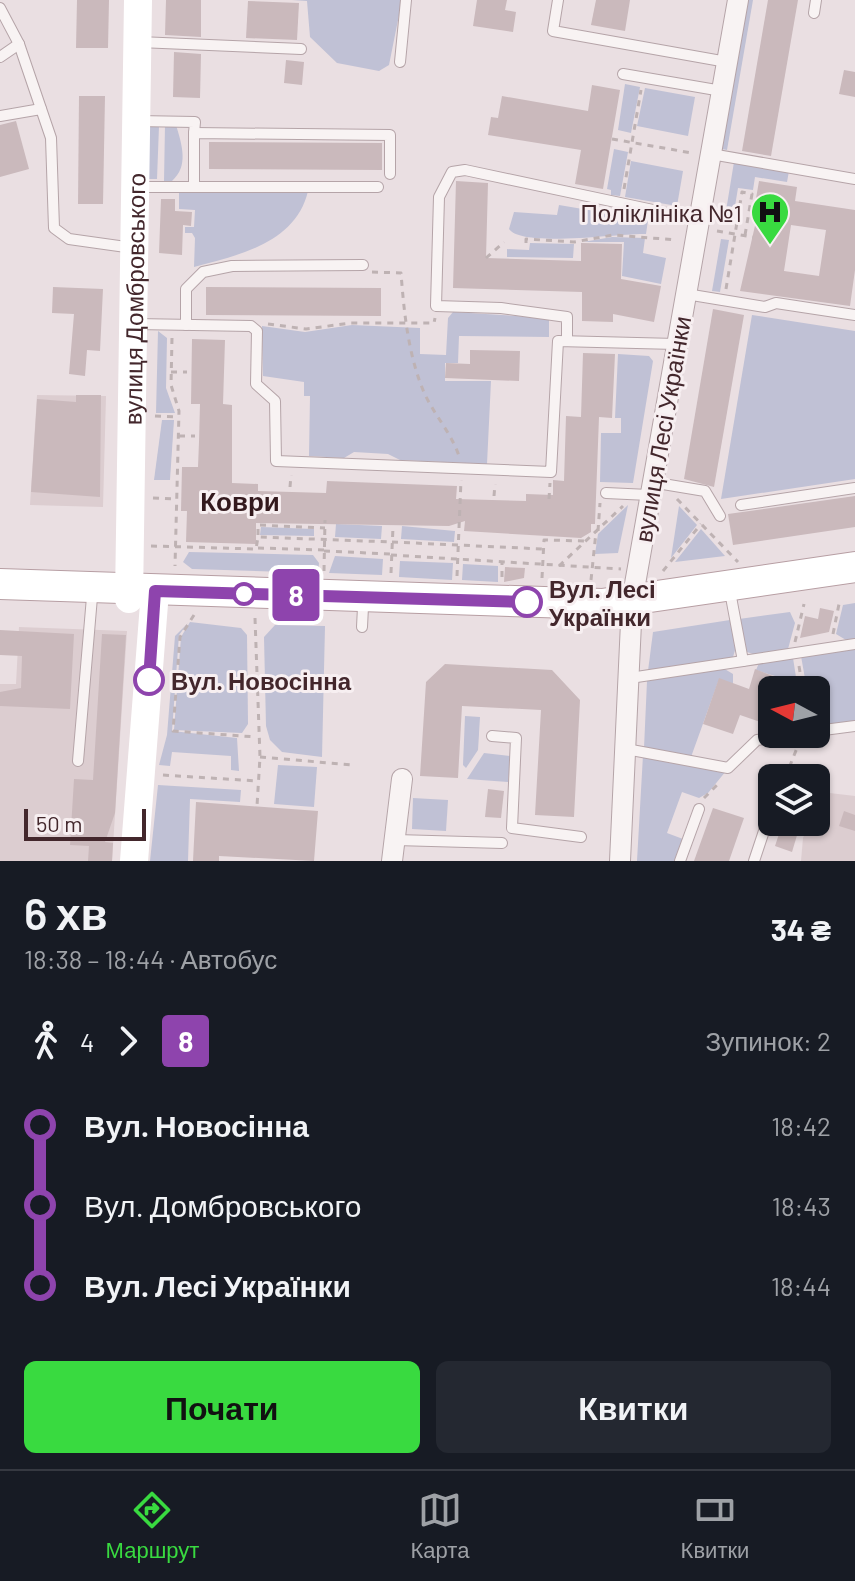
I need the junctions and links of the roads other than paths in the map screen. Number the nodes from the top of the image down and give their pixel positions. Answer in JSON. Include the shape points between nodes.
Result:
{"nodes":[{"id":1,"x":138,"y":0,"type":"edge"},
{"id":2,"x":406,"y":0,"type":"edge"},
{"id":3,"x":558,"y":0,"type":"edge"},
{"id":4,"x":738,"y":0,"type":"edge"},
{"id":5,"x":816,"y":0,"type":"edge"},
{"id":6,"x":0,"y":8,"type":"edge"},
{"id":7,"x":814,"y":13,"type":"dead end"},
{"id":8,"x":137,"y":42,"type":"junction"},
{"id":9,"x":19,"y":44,"type":"junction"},
{"id":10,"x":301,"y":49,"type":"dead end"},
{"id":11,"x":0,"y":57,"type":"edge"},
{"id":12,"x":400,"y":62,"type":"dead end"},
{"id":13,"x":727,"y":62,"type":"junction"},
{"id":14,"x":623,"y":74,"type":"dead end"},
{"id":15,"x":722,"y":91,"type":"junction"},
{"id":16,"x":41,"y":109,"type":"junction"},
{"id":17,"x":0,"y":116,"type":"edge"},
{"id":18,"x":136,"y":121,"type":"junction"},
{"id":19,"x":194,"y":133,"type":"junction"},
{"id":20,"x":702,"y":153,"type":"junction"},
{"id":21,"x":390,"y":174,"type":"dead end"},
{"id":22,"x":855,"y":179,"type":"edge"},
{"id":23,"x":194,"y":186,"type":"junction"},
{"id":24,"x":134,"y":187,"type":"junction"},
{"id":25,"x":378,"y":187,"type":"dead end"},
{"id":26,"x":708,"y":226,"type":"junction"},
{"id":27,"x":135,"y":248,"type":"junction"},
{"id":28,"x":363,"y":265,"type":"road end"},
{"id":29,"x":686,"y":294,"type":"junction"},
{"id":30,"x":855,"y":315,"type":"edge"},
{"id":31,"x":136,"y":324,"type":"junction"},
{"id":32,"x":186,"y":325,"type":"junction"},
{"id":33,"x":567,"y":341,"type":"junction"},
{"id":34,"x":676,"y":344,"type":"junction"},
{"id":35,"x":855,"y":488,"type":"edge"},
{"id":36,"x":650,"y":489,"type":"junction"},
{"id":37,"x":603,"y":494,"type":"road end"},
{"id":38,"x":741,"y":505,"type":"dead end"},
{"id":39,"x":720,"y":516,"type":"dead end"},
{"id":40,"x":855,"y":567,"type":"edge"},
{"id":41,"x":0,"y":584,"type":"edge"},
{"id":42,"x":848,"y":589,"type":"edge"},
{"id":43,"x":148,"y":591,"type":"junction"},
{"id":44,"x":0,"y":593,"type":"edge"},
{"id":45,"x":92,"y":597,"type":"junction"},
{"id":46,"x":731,"y":597,"type":"junction"},
{"id":47,"x":632,"y":607,"type":"junction"},
{"id":48,"x":855,"y":644,"type":"edge"},
{"id":49,"x":743,"y":661,"type":"junction"},
{"id":50,"x":625,"y":687,"type":"junction"},
{"id":51,"x":855,"y":726,"type":"edge"},
{"id":52,"x":830,"y":729,"type":"edge"},
{"id":53,"x":492,"y":736,"type":"dead end"},
{"id":54,"x":758,"y":740,"type":"edge"},
{"id":55,"x":626,"y":749,"type":"junction"},
{"id":56,"x":78,"y":761,"type":"dead end"},
{"id":57,"x":402,"y":779,"type":"dead end"},
{"id":58,"x":699,"y":809,"type":"road end"},
{"id":59,"x":762,"y":836,"type":"edge"},
{"id":60,"x":581,"y":837,"type":"dead end"},
{"id":61,"x":396,"y":840,"type":"junction"},
{"id":62,"x":502,"y":843,"type":"dead end"},
{"id":63,"x":134,"y":861,"type":"edge"},
{"id":64,"x":392,"y":861,"type":"edge"},
{"id":65,"x":620,"y":861,"type":"edge"},
{"id":66,"x":680,"y":861,"type":"edge"},
{"id":67,"x":754,"y":861,"type":"edge"}],
"edges":[{"from":1,"to":8,"type":"street","name":"вулиця Домбровського"},
{"from":2,"to":12,"type":"lane"},
{"from":3,"to":13,"type":"lane","via":[[553,31]]},
{"from":4,"to":13,"type":"street","name":"вулиця Лесі Українки"},
{"from":5,"to":7,"type":"lane"},
{"from":6,"to":9,"type":"lane"},
{"from":8,"to":10,"type":"lane"},
{"from":8,"to":18,"type":"street","name":"вулиця Домбровського"},
{"from":9,"to":11,"type":"lane"},
{"from":9,"to":16,"type":"lane"},
{"from":13,"to":15,"type":"street","name":"вулиця Лесі Українки"},
{"from":14,"to":15,"type":"lane"},
{"from":15,"to":20,"type":"street","name":"вулиця Лесі Українки"},
{"from":16,"to":17,"type":"lane"},
{"from":16,"to":27,"type":"lane","via":[[51,138],[54,228],[69,239]]},
{"from":18,"to":19,"type":"lane","via":[[195,122]]},
{"from":18,"to":24,"type":"street","name":"вулиця Домбровського"},
{"from":19,"to":21,"type":"lane","via":[[390,135]]},
{"from":19,"to":23,"type":"lane"},
{"from":20,"to":22,"type":"lane"},
{"from":20,"to":26,"type":"street","name":"вулиця Лесі Українки"},
{"from":23,"to":24,"type":"lane"},
{"from":23,"to":25,"type":"lane"},
{"from":24,"to":27,"type":"street","name":"вулиця Домбровського"},
{"from":26,"to":29,"type":"street","name":"вулиця Лесі Українки"},
{"from":26,"to":33,"type":"lane","via":[[465,170],[452,172],[439,197],[436,306],[567,317]]},
{"from":27,"to":31,"type":"street","name":"вулиця Домбровського"},
{"from":28,"to":32,"type":"lane","via":[[232,266],[203,272],[186,289]]},
{"from":29,"to":30,"type":"lane"},
{"from":29,"to":34,"type":"street","name":"вулиця Лесі Українки"},
{"from":31,"to":32,"type":"lane"},
{"from":31,"to":43,"type":"street","name":"вулиця Домбровського"},
{"from":32,"to":33,"type":"lane","via":[[254,328],[256,384],[275,401],[276,461],[461,469],[551,472],[558,341]]},
{"from":33,"to":34,"type":"lane"},
{"from":34,"to":36,"type":"street","name":"вулиця Лесі Українки"},
{"from":35,"to":38,"type":"lane"},
{"from":36,"to":37,"type":"lane"},
{"from":36,"to":39,"type":"lane","via":[[705,491]]},
{"from":36,"to":47,"type":"street","name":"вулиця Лесі Українки"},
{"from":40,"to":47,"type":"main road"},
{"from":41,"to":43,"type":"main road"},
{"from":42,"to":46,"type":"main road"},
{"from":43,"to":45,"type":"main road"},
{"from":43,"to":47,"type":"main road"},
{"from":43,"to":47,"type":"main road","via":[[362,617]]},
{"from":43,"to":63,"type":"street","name":"вулиця Домбровського"},
{"from":44,"to":45,"type":"main road"},
{"from":45,"to":56,"type":"lane"},
{"from":46,"to":47,"type":"main road"},
{"from":46,"to":49,"type":"lane"},
{"from":47,"to":50,"type":"street","name":"вулиця Лесі Українки"},
{"from":48,"to":49,"type":"lane"},
{"from":49,"to":50,"type":"lane"},
{"from":50,"to":55,"type":"street","name":"вулиця Лесі Українки"},
{"from":51,"to":52,"type":"lane"},
{"from":53,"to":60,"type":"lane","via":[[516,738],[512,828]]},
{"from":54,"to":55,"type":"lane","via":[[728,768]]},
{"from":55,"to":65,"type":"street","name":"вулиця Лесі Українки","via":[[616,840]]},
{"from":57,"to":61,"type":"street"},
{"from":58,"to":66,"type":"lane"},
{"from":59,"to":67,"type":"lane"},
{"from":61,"to":62,"type":"lane"},
{"from":61,"to":64,"type":"street"}]}
